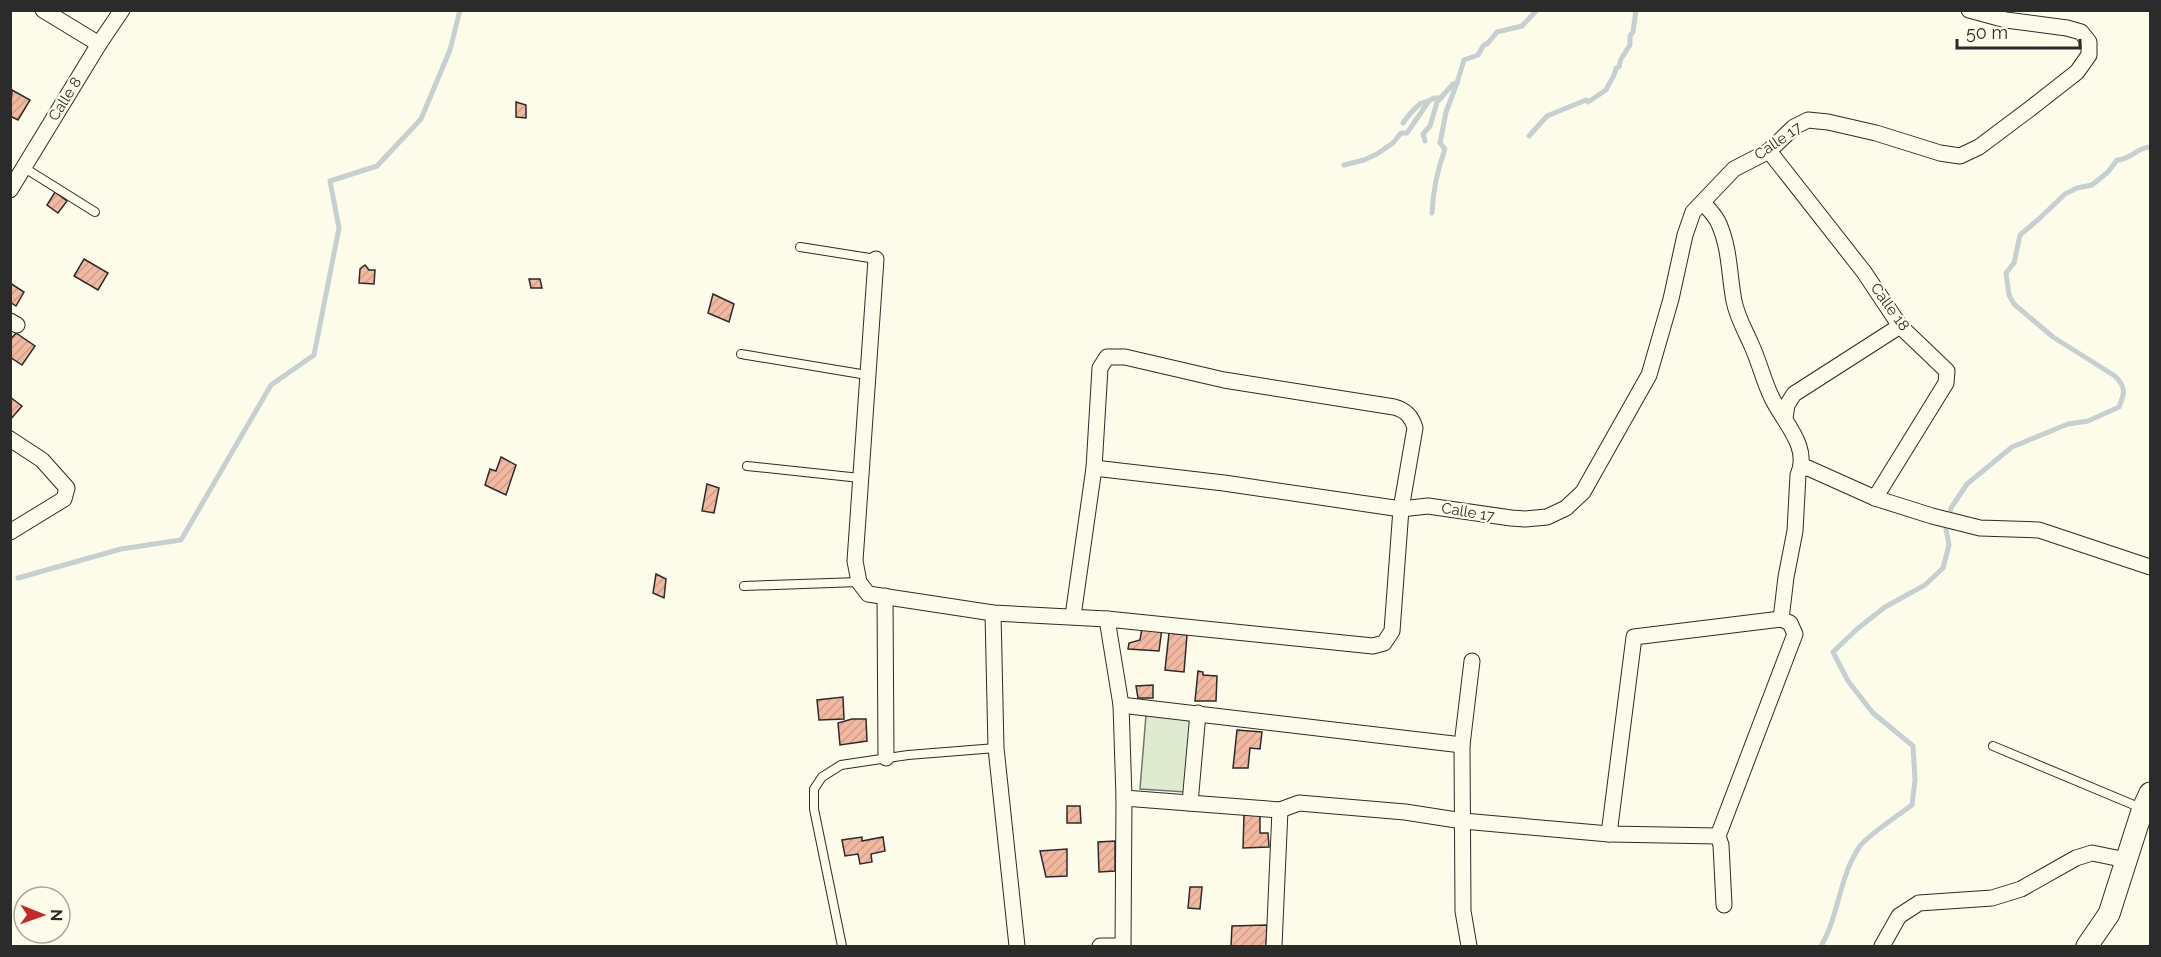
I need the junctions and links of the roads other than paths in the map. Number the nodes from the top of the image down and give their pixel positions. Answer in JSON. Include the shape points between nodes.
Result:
{"nodes":[{"id":1,"x":43,"y":10,"type":"edge"},
{"id":2,"x":122,"y":10,"type":"edge"},
{"id":3,"x":1969,"y":10,"type":"edge"},
{"id":4,"x":99,"y":44,"type":"junction"},
{"id":5,"x":1769,"y":151,"type":"junction"},
{"id":6,"x":17,"y":163,"type":"edge"},
{"id":7,"x":10,"y":190,"type":"edge"},
{"id":8,"x":1703,"y":202,"type":"junction"},
{"id":9,"x":95,"y":212,"type":"dead end"},
{"id":10,"x":800,"y":247,"type":"dead end"},
{"id":11,"x":876,"y":259,"type":"joint"},
{"id":12,"x":1900,"y":326,"type":"junction"},
{"id":13,"x":741,"y":354,"type":"dead end"},
{"id":14,"x":867,"y":375,"type":"junction"},
{"id":15,"x":1785,"y":418,"type":"junction"},
{"id":16,"x":10,"y":439,"type":"edge"},
{"id":17,"x":747,"y":466,"type":"dead end"},
{"id":18,"x":1094,"y":468,"type":"junction"},
{"id":19,"x":1801,"y":468,"type":"junction"},
{"id":20,"x":860,"y":478,"type":"junction"},
{"id":21,"x":1875,"y":498,"type":"junction"},
{"id":22,"x":1401,"y":509,"type":"junction"},
{"id":23,"x":10,"y":532,"type":"edge"},
{"id":24,"x":2151,"y":567,"type":"edge"},
{"id":25,"x":859,"y":582,"type":"junction"},
{"id":26,"x":744,"y":586,"type":"dead end"},
{"id":27,"x":885,"y":596,"type":"junction"},
{"id":28,"x":993,"y":614,"type":"junction"},
{"id":29,"x":1073,"y":616,"type":"junction"},
{"id":30,"x":1781,"y":618,"type":"junction"},
{"id":31,"x":1107,"y":619,"type":"junction"},
{"id":32,"x":1472,"y":661,"type":"dead end"},
{"id":33,"x":1121,"y":705,"type":"junction"},
{"id":34,"x":1198,"y":713,"type":"junction"},
{"id":35,"x":1462,"y":745,"type":"junction"},
{"id":36,"x":1993,"y":746,"type":"dead end"},
{"id":37,"x":996,"y":748,"type":"junction"},
{"id":38,"x":886,"y":758,"type":"junction"},
{"id":39,"x":1124,"y":798,"type":"junction"},
{"id":40,"x":2147,"y":801,"type":"edge"},
{"id":41,"x":1190,"y":803,"type":"junction"},
{"id":42,"x":1280,"y":810,"type":"junction"},
{"id":43,"x":1463,"y":821,"type":"junction"},
{"id":44,"x":1609,"y":834,"type":"junction"},
{"id":45,"x":1718,"y":836,"type":"junction"},
{"id":46,"x":2126,"y":860,"type":"junction"},
{"id":47,"x":1724,"y":905,"type":"dead end"},
{"id":48,"x":842,"y":946,"type":"edge"},
{"id":49,"x":1017,"y":946,"type":"edge"},
{"id":50,"x":1100,"y":946,"type":"edge"},
{"id":51,"x":1123,"y":946,"type":"edge"},
{"id":52,"x":1274,"y":946,"type":"edge"},
{"id":53,"x":1469,"y":946,"type":"edge"},
{"id":54,"x":1882,"y":946,"type":"edge"},
{"id":55,"x":2087,"y":946,"type":"edge"}],
"edges":[{"from":1,"to":4,"type":"street"},
{"from":2,"to":4,"type":"street","name":"Calle 8"},
{"from":3,"to":5,"type":"street","name":"Calle 17","via":[[2081,32],[2089,42],[2089,55],[2068,80],[1979,147],[1960,156],[1876,133],[1808,120]]},
{"from":4,"to":6,"type":"street","name":"Calle 8"},
{"from":5,"to":8,"type":"street","name":"Calle 17","via":[[1734,169]]},
{"from":5,"to":12,"type":"street","name":"Calle 18","via":[[1864,272]]},
{"from":6,"to":7,"type":"street","name":"Calle 8"},
{"from":6,"to":9,"type":"lane"},
{"from":8,"to":15,"type":"street","via":[[1719,223],[1742,326],[1771,396]]},
{"from":8,"to":22,"type":"street","name":"Calle 17","via":[[1693,212],[1684,235],[1671,300],[1649,375],[1583,492],[1566,508],[1547,517],[1511,518],[1428,506]]},
{"from":10,"to":11,"type":"lane"},
{"from":11,"to":14,"type":"street"},
{"from":12,"to":15,"type":"street","via":[[1794,394]]},
{"from":12,"to":21,"type":"street","name":"Calle 18","via":[[1943,366],[1948,377]]},
{"from":13,"to":14,"type":"lane"},
{"from":14,"to":20,"type":"street"},
{"from":15,"to":19,"type":"street","via":[[1800,450]]},
{"from":16,"to":23,"type":"street","via":[[42,460],[67,488],[64,500]]},
{"from":17,"to":20,"type":"lane"},
{"from":18,"to":22,"type":"street","name":"Calle 17"},
{"from":18,"to":22,"type":"street","via":[[1100,368],[1107,357],[1125,357],[1224,380],[1401,409],[1411,418],[1415,429]]},
{"from":18,"to":29,"type":"street"},
{"from":19,"to":21,"type":"street"},
{"from":19,"to":30,"type":"street"},
{"from":20,"to":25,"type":"street","via":[[855,561]]},
{"from":21,"to":24,"type":"street","via":[[1980,528],[2039,530]]},
{"from":22,"to":31,"type":"street","via":[[1392,631],[1384,643],[1373,646]]},
{"from":25,"to":26,"type":"lane"},
{"from":25,"to":27,"type":"street","via":[[868,594]]},
{"from":27,"to":28,"type":"street"},
{"from":27,"to":38,"type":"street"},
{"from":28,"to":29,"type":"street"},
{"from":28,"to":37,"type":"street"},
{"from":29,"to":31,"type":"street"},
{"from":30,"to":44,"type":"street","via":[[1634,637]]},
{"from":30,"to":45,"type":"street","via":[[1790,623],[1795,634]]},
{"from":31,"to":33,"type":"street"},
{"from":32,"to":35,"type":"street"},
{"from":33,"to":34,"type":"street"},
{"from":33,"to":39,"type":"street"},
{"from":34,"to":35,"type":"street"},
{"from":34,"to":41,"type":"street"},
{"from":35,"to":43,"type":"street"},
{"from":36,"to":40,"type":"lane"},
{"from":37,"to":38,"type":"lane"},
{"from":37,"to":49,"type":"street"},
{"from":38,"to":48,"type":"lane","via":[[841,765],[822,777],[814,789],[814,809]]},
{"from":39,"to":41,"type":"street"},
{"from":39,"to":51,"type":"street"},
{"from":40,"to":46,"type":"main road"},
{"from":41,"to":42,"type":"street"},
{"from":42,"to":43,"type":"street","via":[[1299,803]]},
{"from":42,"to":52,"type":"street"},
{"from":43,"to":44,"type":"street"},
{"from":43,"to":53,"type":"street","via":[[1463,911]]},
{"from":44,"to":45,"type":"street"},
{"from":45,"to":47,"type":"street"},
{"from":46,"to":54,"type":"street","via":[[2092,853],[2021,889],[1992,898],[1919,903],[1899,916]]},
{"from":46,"to":55,"type":"main road","via":[[2109,914]]},
{"from":50,"to":51,"type":"street"}]}
